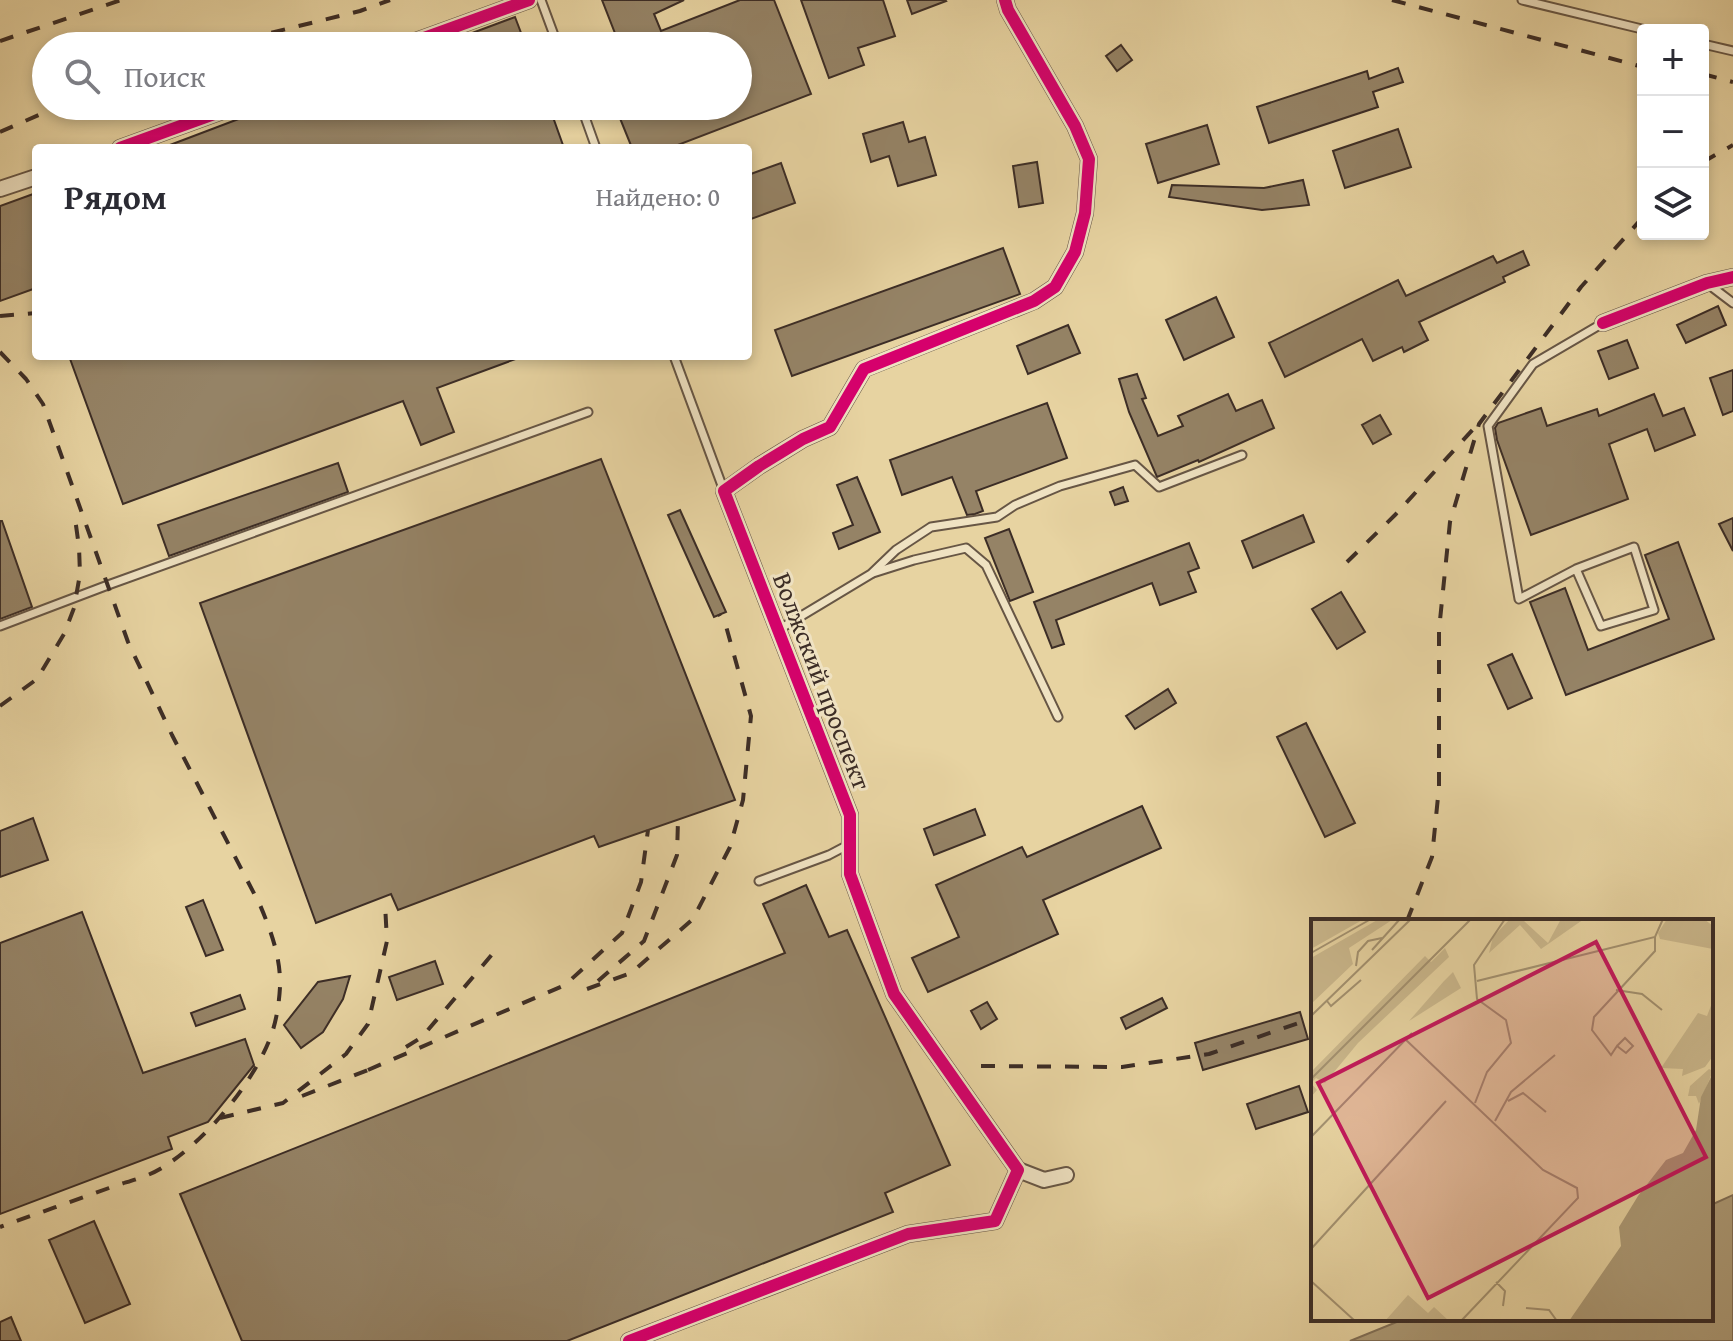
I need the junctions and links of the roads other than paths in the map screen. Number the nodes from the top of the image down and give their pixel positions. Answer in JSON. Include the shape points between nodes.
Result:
{"nodes":[{"id":1,"x":529,"y":0,"type":"edge"},
{"id":2,"x":541,"y":0,"type":"edge"},
{"id":3,"x":1005,"y":0,"type":"edge"},
{"id":4,"x":1522,"y":0,"type":"edge"},
{"id":5,"x":1637,"y":28,"type":"edge"},
{"id":6,"x":441,"y":32,"type":"edge"},
{"id":7,"x":553,"y":32,"type":"edge"},
{"id":8,"x":1709,"y":45,"type":"edge"},
{"id":9,"x":1733,"y":51,"type":"edge"},
{"id":10,"x":197,"y":120,"type":"edge"},
{"id":11,"x":586,"y":120,"type":"edge"},
{"id":12,"x":131,"y":144,"type":"edge"},
{"id":13,"x":595,"y":144,"type":"edge"},
{"id":14,"x":32,"y":178,"type":"edge"},
{"id":15,"x":0,"y":189,"type":"edge"},
{"id":16,"x":1733,"y":277,"type":"edge"},
{"id":17,"x":1707,"y":283,"type":"junction"},
{"id":18,"x":1733,"y":303,"type":"edge"},
{"id":19,"x":1603,"y":323,"type":"joint"},
{"id":20,"x":675,"y":360,"type":"edge"},
{"id":21,"x":588,"y":412,"type":"dead end"},
{"id":22,"x":1242,"y":455,"type":"dead end"},
{"id":23,"x":724,"y":491,"type":"junction"},
{"id":24,"x":1576,"y":569,"type":"junction"},
{"id":25,"x":871,"y":574,"type":"junction"},
{"id":26,"x":0,"y":626,"type":"edge"},
{"id":27,"x":778,"y":630,"type":"junction"},
{"id":28,"x":1058,"y":717,"type":"dead end"},
{"id":29,"x":850,"y":844,"type":"junction"},
{"id":30,"x":759,"y":881,"type":"dead end"},
{"id":31,"x":1018,"y":1170,"type":"junction"},
{"id":32,"x":1066,"y":1175,"type":"dead end"},
{"id":33,"x":629,"y":1341,"type":"edge"}],
"edges":[{"from":1,"to":6,"type":"street"},
{"from":2,"to":7,"type":"lane"},
{"from":3,"to":23,"type":"street","via":[[1089,159],[1085,213],[1075,252],[1055,287],[1034,301],[864,369],[830,427]]},
{"from":4,"to":5,"type":"lane"},
{"from":8,"to":9,"type":"lane"},
{"from":10,"to":12,"type":"street"},
{"from":11,"to":13,"type":"lane"},
{"from":14,"to":15,"type":"street"},
{"from":16,"to":17,"type":"street"},
{"from":17,"to":18,"type":"lane"},
{"from":17,"to":19,"type":"street"},
{"from":19,"to":24,"type":"lane","via":[[1533,364],[1488,426],[1519,599]]},
{"from":20,"to":23,"type":"lane"},
{"from":21,"to":26,"type":"lane"},
{"from":22,"to":25,"type":"lane","via":[[1159,487],[1135,465],[1060,486],[997,517],[931,527]]},
{"from":23,"to":27,"type":"street","name":"Волжский проспект"},
{"from":24,"to":24,"type":"lane","via":[[1601,626],[1654,610],[1634,547]]},
{"from":25,"to":27,"type":"lane"},
{"from":25,"to":28,"type":"lane","via":[[966,548],[986,565]]},
{"from":27,"to":29,"type":"street","name":"Волжский проспект","via":[[850,815]]},
{"from":29,"to":30,"type":"lane"},
{"from":29,"to":31,"type":"street","name":"Волжский проспект","via":[[850,874],[894,994]]},
{"from":31,"to":32,"type":"street","via":[[1044,1180]]},
{"from":31,"to":33,"type":"street","via":[[995,1221],[908,1234]]}]}
